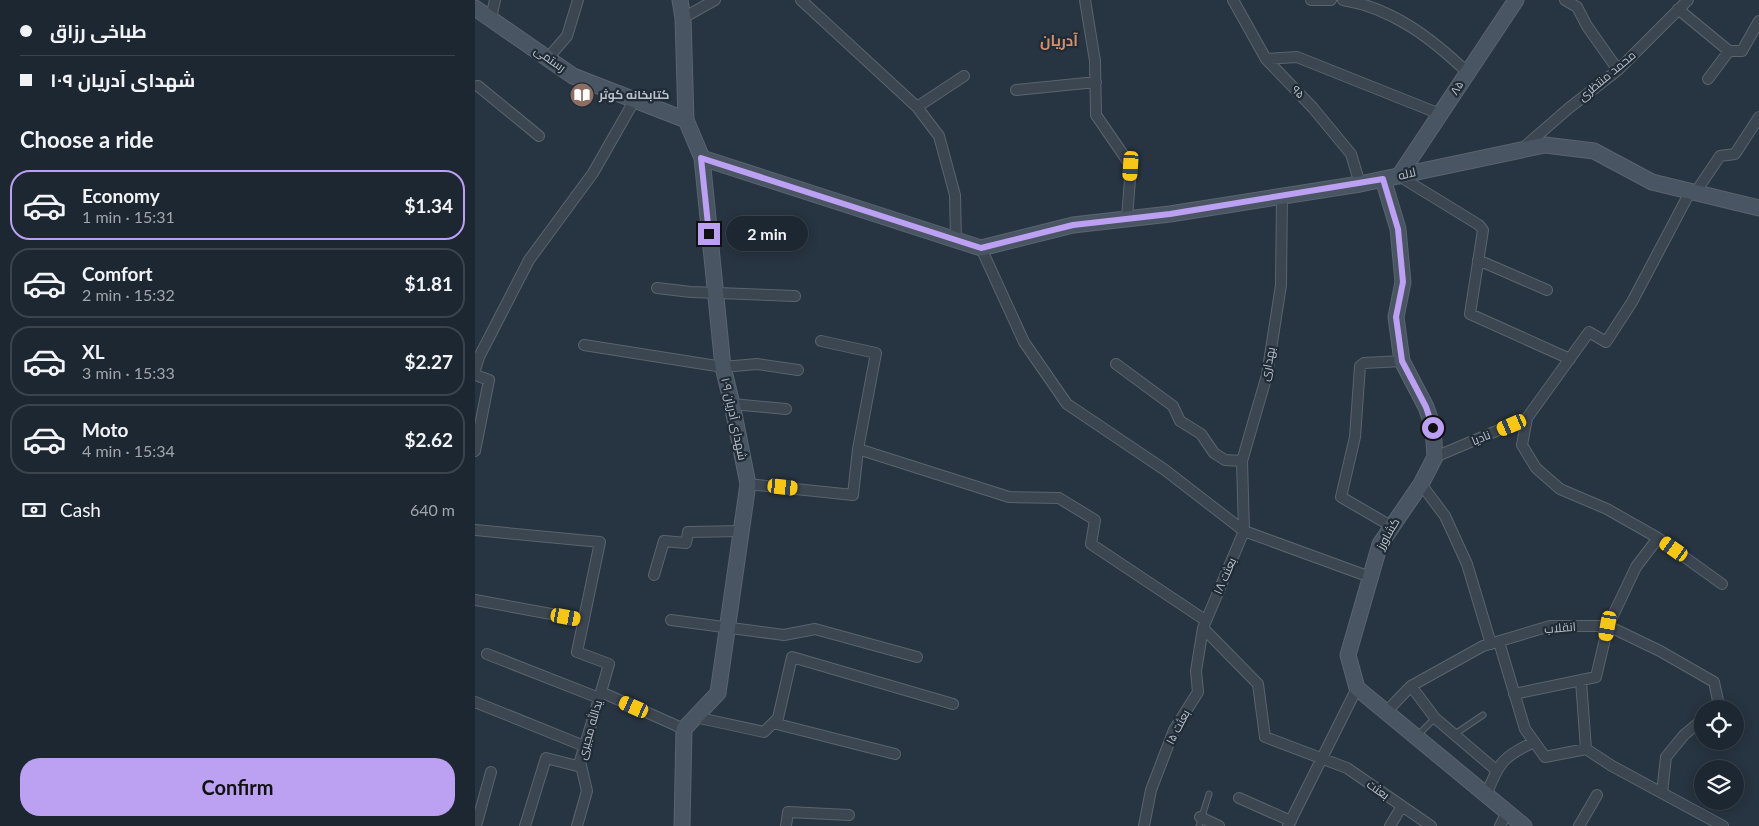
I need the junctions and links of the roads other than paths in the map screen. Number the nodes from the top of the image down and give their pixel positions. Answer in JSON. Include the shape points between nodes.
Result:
{"nodes":[{"id":1,"x":495,"y":0,"type":"edge"},
{"id":2,"x":578,"y":0,"type":"edge"},
{"id":3,"x":680,"y":0,"type":"edge"},
{"id":4,"x":715,"y":0,"type":"edge"},
{"id":5,"x":801,"y":0,"type":"edge"},
{"id":6,"x":1085,"y":0,"type":"edge"},
{"id":7,"x":1233,"y":0,"type":"edge"},
{"id":8,"x":1311,"y":0,"type":"edge"},
{"id":9,"x":1331,"y":0,"type":"edge"},
{"id":10,"x":1343,"y":0,"type":"edge"},
{"id":11,"x":1516,"y":0,"type":"edge"},
{"id":12,"x":1565,"y":0,"type":"edge"},
{"id":13,"x":1688,"y":0,"type":"edge"},
{"id":14,"x":1580,"y":4,"type":"edge"},
{"id":15,"x":475,"y":8,"type":"edge"},
{"id":16,"x":1678,"y":9,"type":"junction"},
{"id":17,"x":491,"y":18,"type":"junction"},
{"id":18,"x":683,"y":18,"type":"junction"},
{"id":19,"x":1759,"y":21,"type":"edge"},
{"id":20,"x":1755,"y":36,"type":"edge"},
{"id":21,"x":1729,"y":51,"type":"junction"},
{"id":22,"x":548,"y":58,"type":"junction"},
{"id":23,"x":1267,"y":59,"type":"junction"},
{"id":24,"x":1618,"y":70,"type":"junction"},
{"id":25,"x":1467,"y":72,"type":"junction"},
{"id":26,"x":964,"y":76,"type":"dead end"},
{"id":27,"x":1708,"y":79,"type":"dead end"},
{"id":28,"x":1096,"y":82,"type":"junction"},
{"id":29,"x":476,"y":88,"type":"edge"},
{"id":30,"x":1016,"y":90,"type":"dead end"},
{"id":31,"x":634,"y":101,"type":"junction"},
{"id":32,"x":917,"y":107,"type":"junction"},
{"id":33,"x":1440,"y":114,"type":"junction"},
{"id":34,"x":1759,"y":117,"type":"edge"},
{"id":35,"x":687,"y":120,"type":"junction"},
{"id":36,"x":539,"y":136,"type":"dead end"},
{"id":37,"x":1523,"y":149,"type":"junction"},
{"id":38,"x":701,"y":158,"type":"junction"},
{"id":39,"x":1399,"y":176,"type":"junction"},
{"id":40,"x":1383,"y":179,"type":"junction"},
{"id":41,"x":1360,"y":184,"type":"junction"},
{"id":42,"x":1693,"y":192,"type":"junction"},
{"id":43,"x":1282,"y":195,"type":"junction"},
{"id":44,"x":1759,"y":208,"type":"edge"},
{"id":45,"x":1127,"y":218,"type":"junction"},
{"id":46,"x":956,"y":240,"type":"junction"},
{"id":47,"x":981,"y":248,"type":"junction"},
{"id":48,"x":1478,"y":260,"type":"junction"},
{"id":49,"x":657,"y":288,"type":"dead end"},
{"id":50,"x":1547,"y":290,"type":"dead end"},
{"id":51,"x":715,"y":291,"type":"junction"},
{"id":52,"x":795,"y":296,"type":"dead end"},
{"id":53,"x":821,"y":341,"type":"dead end"},
{"id":54,"x":584,"y":346,"type":"dead end"},
{"id":55,"x":1570,"y":359,"type":"junction"},
{"id":56,"x":1402,"y":361,"type":"junction"},
{"id":57,"x":1116,"y":364,"type":"dead end"},
{"id":58,"x":723,"y":367,"type":"junction"},
{"id":59,"x":475,"y":369,"type":"edge"},
{"id":60,"x":798,"y":370,"type":"dead end"},
{"id":61,"x":732,"y":404,"type":"junction"},
{"id":62,"x":786,"y":409,"type":"dead end"},
{"id":63,"x":1527,"y":418,"type":"junction"},
{"id":64,"x":858,"y":449,"type":"junction"},
{"id":65,"x":475,"y":451,"type":"edge"},
{"id":66,"x":1435,"y":458,"type":"junction"},
{"id":67,"x":1242,"y":461,"type":"junction"},
{"id":68,"x":748,"y":484,"type":"junction"},
{"id":69,"x":1421,"y":484,"type":"junction"},
{"id":70,"x":1391,"y":526,"type":"junction"},
{"id":71,"x":475,"y":530,"type":"edge"},
{"id":72,"x":741,"y":531,"type":"junction"},
{"id":73,"x":1244,"y":531,"type":"junction"},
{"id":74,"x":1658,"y":538,"type":"junction"},
{"id":75,"x":654,"y":575,"type":"dead end"},
{"id":76,"x":1370,"y":577,"type":"junction"},
{"id":77,"x":1722,"y":584,"type":"dead end"},
{"id":78,"x":475,"y":600,"type":"edge"},
{"id":79,"x":584,"y":620,"type":"junction"},
{"id":80,"x":671,"y":620,"type":"dead end"},
{"id":81,"x":1204,"y":624,"type":"junction"},
{"id":82,"x":1608,"y":626,"type":"junction"},
{"id":83,"x":727,"y":628,"type":"junction"},
{"id":84,"x":1495,"y":643,"type":"junction"},
{"id":85,"x":487,"y":654,"type":"dead end"},
{"id":86,"x":917,"y":657,"type":"dead end"},
{"id":87,"x":1581,"y":682,"type":"junction"},
{"id":88,"x":1411,"y":686,"type":"junction"},
{"id":89,"x":1357,"y":688,"type":"junction"},
{"id":90,"x":1514,"y":694,"type":"junction"},
{"id":91,"x":600,"y":695,"type":"junction"},
{"id":92,"x":1718,"y":700,"type":"edge"},
{"id":93,"x":475,"y":702,"type":"edge"},
{"id":94,"x":953,"y":704,"type":"dead end"},
{"id":95,"x":1386,"y":712,"type":"junction"},
{"id":96,"x":1483,"y":715,"type":"dead end"},
{"id":97,"x":695,"y":717,"type":"junction"},
{"id":98,"x":1435,"y":718,"type":"junction"},
{"id":99,"x":773,"y":723,"type":"junction"},
{"id":100,"x":1694,"y":727,"type":"edge"},
{"id":101,"x":684,"y":729,"type":"junction"},
{"id":102,"x":1455,"y":734,"type":"junction"},
{"id":103,"x":1416,"y":737,"type":"junction"},
{"id":104,"x":1534,"y":742,"type":"junction"},
{"id":105,"x":584,"y":746,"type":"junction"},
{"id":106,"x":1586,"y":749,"type":"junction"},
{"id":107,"x":895,"y":754,"type":"dead end"},
{"id":108,"x":1323,"y":758,"type":"junction"},
{"id":109,"x":581,"y":767,"type":"junction"},
{"id":110,"x":1496,"y":770,"type":"junction"},
{"id":111,"x":491,"y":772,"type":"dead end"},
{"id":112,"x":1662,"y":792,"type":"junction"},
{"id":113,"x":1209,"y":794,"type":"dead end"},
{"id":114,"x":1486,"y":795,"type":"junction"},
{"id":115,"x":1597,"y":795,"type":"dead end"},
{"id":116,"x":1239,"y":798,"type":"dead end"},
{"id":117,"x":1402,"y":806,"type":"junction"},
{"id":118,"x":1507,"y":812,"type":"junction"},
{"id":119,"x":849,"y":815,"type":"dead end"},
{"id":120,"x":1200,"y":822,"type":"edge"},
{"id":121,"x":1290,"y":823,"type":"edge"},
{"id":122,"x":1709,"y":823,"type":"edge"},
{"id":123,"x":476,"y":826,"type":"edge"},
{"id":124,"x":525,"y":826,"type":"edge"},
{"id":125,"x":577,"y":826,"type":"edge"},
{"id":126,"x":682,"y":826,"type":"edge"},
{"id":127,"x":786,"y":826,"type":"edge"},
{"id":128,"x":1144,"y":826,"type":"edge"},
{"id":129,"x":1219,"y":826,"type":"edge"},
{"id":130,"x":1390,"y":826,"type":"edge"},
{"id":131,"x":1431,"y":826,"type":"edge"},
{"id":132,"x":1499,"y":826,"type":"edge"},
{"id":133,"x":1524,"y":826,"type":"edge"},
{"id":134,"x":1579,"y":826,"type":"edge"},
{"id":135,"x":1723,"y":826,"type":"edge"}],
"edges":[{"from":1,"to":17,"type":"street"},
{"from":2,"to":22,"type":"street","via":[[567,36]]},
{"from":3,"to":18,"type":"street","name":"شهدای آدریان ۱۰۹"},
{"from":4,"to":18,"type":"street"},
{"from":5,"to":32,"type":"street"},
{"from":6,"to":28,"type":"street"},
{"from":7,"to":23,"type":"street","name":"۹۵"},
{"from":8,"to":9,"type":"street"},
{"from":10,"to":25,"type":"street","via":[[1366,4],[1391,14],[1442,48]]},
{"from":11,"to":25,"type":"street","name":"۸۵"},
{"from":12,"to":14,"type":"street"},
{"from":13,"to":16,"type":"street","name":"محمد منتظری"},
{"from":14,"to":24,"type":"street","via":[[1587,26]]},
{"from":15,"to":17,"type":"street","name":"رستمی"},
{"from":16,"to":21,"type":"street"},
{"from":16,"to":24,"type":"street","name":"محمد منتظری"},
{"from":17,"to":22,"type":"street","name":"رستمی"},
{"from":18,"to":35,"type":"street","name":"شهدای آدریان ۱۰۹"},
{"from":19,"to":20,"type":"street"},
{"from":20,"to":21,"type":"street","via":[[1741,51]]},
{"from":21,"to":27,"type":"street"},
{"from":22,"to":31,"type":"street","name":"رستمی","via":[[573,76]]},
{"from":23,"to":33,"type":"street","via":[[1297,57]]},
{"from":23,"to":41,"type":"street","name":"۹۵","via":[[1351,154]]},
{"from":24,"to":37,"type":"street","name":"محمد منتظری"},
{"from":25,"to":33,"type":"street","name":"۸۵"},
{"from":26,"to":32,"type":"street"},
{"from":28,"to":30,"type":"street"},
{"from":28,"to":45,"type":"street","via":[[1096,115],[1131,166]]},
{"from":29,"to":36,"type":"street"},
{"from":31,"to":35,"type":"street","name":"رستمی"},
{"from":31,"to":59,"type":"street","via":[[593,173],[529,260]]},
{"from":32,"to":46,"type":"street","via":[[939,136],[955,195]]},
{"from":33,"to":39,"type":"street","name":"۸۵"},
{"from":34,"to":42,"type":"street","via":[[1735,154],[1720,156]]},
{"from":35,"to":38,"type":"street","name":"شهدای آدریان ۱۰۹"},
{"from":37,"to":39,"type":"street","name":"لاله"},
{"from":37,"to":42,"type":"street","name":"لاله","via":[[1545,145],[1595,150],[1653,182]]},
{"from":38,"to":46,"type":"street"},
{"from":38,"to":51,"type":"street","name":"شهدای آدریان ۱۰۹"},
{"from":39,"to":40,"type":"street","name":"لاله"},
{"from":39,"to":48,"type":"street","via":[[1479,225],[1483,230]]},
{"from":40,"to":41,"type":"street","name":"لاله"},
{"from":40,"to":56,"type":"street","via":[[1398,229],[1403,282],[1396,317]]},
{"from":41,"to":43,"type":"street","name":"لاله"},
{"from":42,"to":44,"type":"street","name":"لاله"},
{"from":42,"to":55,"type":"street","via":[[1606,342],[1589,332]]},
{"from":43,"to":45,"type":"street","name":"لاله"},
{"from":43,"to":67,"type":"street","name":"بهداری","via":[[1281,285],[1267,376]]},
{"from":45,"to":47,"type":"street","name":"لاله","via":[[1073,225]]},
{"from":46,"to":47,"type":"street"},
{"from":47,"to":73,"type":"street","via":[[1024,342],[1067,404],[1165,470]]},
{"from":48,"to":50,"type":"street"},
{"from":48,"to":55,"type":"street","via":[[1470,314]]},
{"from":49,"to":51,"type":"street"},
{"from":51,"to":52,"type":"street"},
{"from":51,"to":58,"type":"street","name":"شهدای آدریان ۱۰۹"},
{"from":53,"to":64,"type":"street","via":[[875,354]]},
{"from":54,"to":58,"type":"street"},
{"from":55,"to":63,"type":"street"},
{"from":56,"to":66,"type":"street","via":[[1426,407],[1433,428]]},
{"from":56,"to":70,"type":"street","via":[[1363,363],[1360,366],[1355,437],[1341,497]]},
{"from":57,"to":67,"type":"street","via":[[1173,406],[1180,421],[1201,434],[1214,453],[1225,460]]},
{"from":58,"to":60,"type":"street","via":[[757,364]]},
{"from":58,"to":61,"type":"street","name":"شهدای آدریان ۱۰۹"},
{"from":59,"to":65,"type":"street","via":[[489,380]]},
{"from":61,"to":62,"type":"street"},
{"from":61,"to":68,"type":"street","name":"شهدای آدریان ۱۰۹"},
{"from":63,"to":66,"type":"street","name":"نادیا"},
{"from":63,"to":74,"type":"street","via":[[1522,445],[1536,468],[1559,489],[1607,509]]},
{"from":64,"to":68,"type":"street","via":[[853,495]]},
{"from":64,"to":81,"type":"street","via":[[1009,497],[1059,498],[1095,520],[1091,544]]},
{"from":66,"to":69,"type":"street","name":"کشاورز"},
{"from":67,"to":73,"type":"street","name":"بهداری"},
{"from":68,"to":72,"type":"street","name":"شهدای آدریان ۱۰۹"},
{"from":69,"to":70,"type":"street","name":"کشاورز"},
{"from":69,"to":84,"type":"street","via":[[1445,516],[1467,564]]},
{"from":70,"to":76,"type":"street","name":"کشاورز","via":[[1380,544]]},
{"from":71,"to":79,"type":"street","via":[[600,542]]},
{"from":72,"to":75,"type":"street","via":[[688,532],[685,543],[664,541]]},
{"from":72,"to":83,"type":"street","name":"شهدای آدریان ۱۰۹"},
{"from":73,"to":76,"type":"street"},
{"from":73,"to":81,"type":"street","name":"بعثت ۱۸"},
{"from":74,"to":77,"type":"street"},
{"from":74,"to":82,"type":"street","via":[[1636,567]]},
{"from":76,"to":89,"type":"street","name":"کشاورز","via":[[1348,656]]},
{"from":78,"to":79,"type":"street"},
{"from":79,"to":91,"type":"street","via":[[577,652],[609,664]]},
{"from":80,"to":83,"type":"street"},
{"from":81,"to":108,"type":"street","name":"بعثت","via":[[1258,684],[1265,737]]},
{"from":81,"to":128,"type":"street","name":"بعثت ۱۵","via":[[1196,671],[1198,692],[1174,730],[1151,790]]},
{"from":82,"to":84,"type":"street","name":"انقلاب","via":[[1550,626]]},
{"from":82,"to":87,"type":"street","via":[[1596,678]]},
{"from":82,"to":92,"type":"street","name":"انقلاب","via":[[1714,682]]},
{"from":83,"to":86,"type":"street","via":[[784,635],[815,630]]},
{"from":83,"to":97,"type":"street","name":"شهدای آدریان ۱۰۹","via":[[718,693]]},
{"from":84,"to":88,"type":"street","name":"انقلاب"},
{"from":84,"to":90,"type":"street"},
{"from":85,"to":91,"type":"street"},
{"from":87,"to":90,"type":"street"},
{"from":87,"to":106,"type":"street"},
{"from":88,"to":95,"type":"street","name":"انقلاب"},
{"from":88,"to":98,"type":"street"},
{"from":89,"to":95,"type":"street"},
{"from":89,"to":108,"type":"street"},
{"from":90,"to":104,"type":"street","via":[[1525,729]]},
{"from":91,"to":101,"type":"street","name":"یدالله مجیری"},
{"from":91,"to":105,"type":"street","name":"یدالله مجیری"},
{"from":93,"to":105,"type":"street"},
{"from":94,"to":99,"type":"street","via":[[792,658]]},
{"from":95,"to":103,"type":"street"},
{"from":96,"to":102,"type":"lane"},
{"from":97,"to":99,"type":"street","via":[[764,732]]},
{"from":97,"to":101,"type":"street","name":"شهدای آدریان ۱۰۹"},
{"from":98,"to":102,"type":"street"},
{"from":98,"to":103,"type":"lane"},
{"from":99,"to":107,"type":"street"},
{"from":100,"to":112,"type":"street","via":[[1666,757]]},
{"from":101,"to":126,"type":"street"},
{"from":102,"to":110,"type":"street"},
{"from":103,"to":114,"type":"street"},
{"from":104,"to":106,"type":"street","via":[[1545,757]]},
{"from":104,"to":110,"type":"street","via":[[1507,755]]},
{"from":105,"to":109,"type":"street","name":"یدالله مجیری"},
{"from":106,"to":112,"type":"street"},
{"from":108,"to":117,"type":"street","name":"بعثت","via":[[1347,768]]},
{"from":108,"to":121,"type":"street"},
{"from":109,"to":124,"type":"street","via":[[546,758]]},
{"from":109,"to":125,"type":"street","name":"یدالله مجیری","via":[[587,791]]},
{"from":110,"to":114,"type":"street"},
{"from":111,"to":123,"type":"street"},
{"from":112,"to":122,"type":"street"},
{"from":113,"to":120,"type":"lane"},
{"from":114,"to":118,"type":"street"},
{"from":115,"to":134,"type":"street"},
{"from":116,"to":121,"type":"street"},
{"from":117,"to":130,"type":"street"},
{"from":117,"to":131,"type":"street","name":"بعثت"},
{"from":118,"to":132,"type":"street"},
{"from":118,"to":133,"type":"street"},
{"from":119,"to":127,"type":"street","via":[[787,812]]},
{"from":120,"to":129,"type":"street"},
{"from":122,"to":135,"type":"street"}]}
